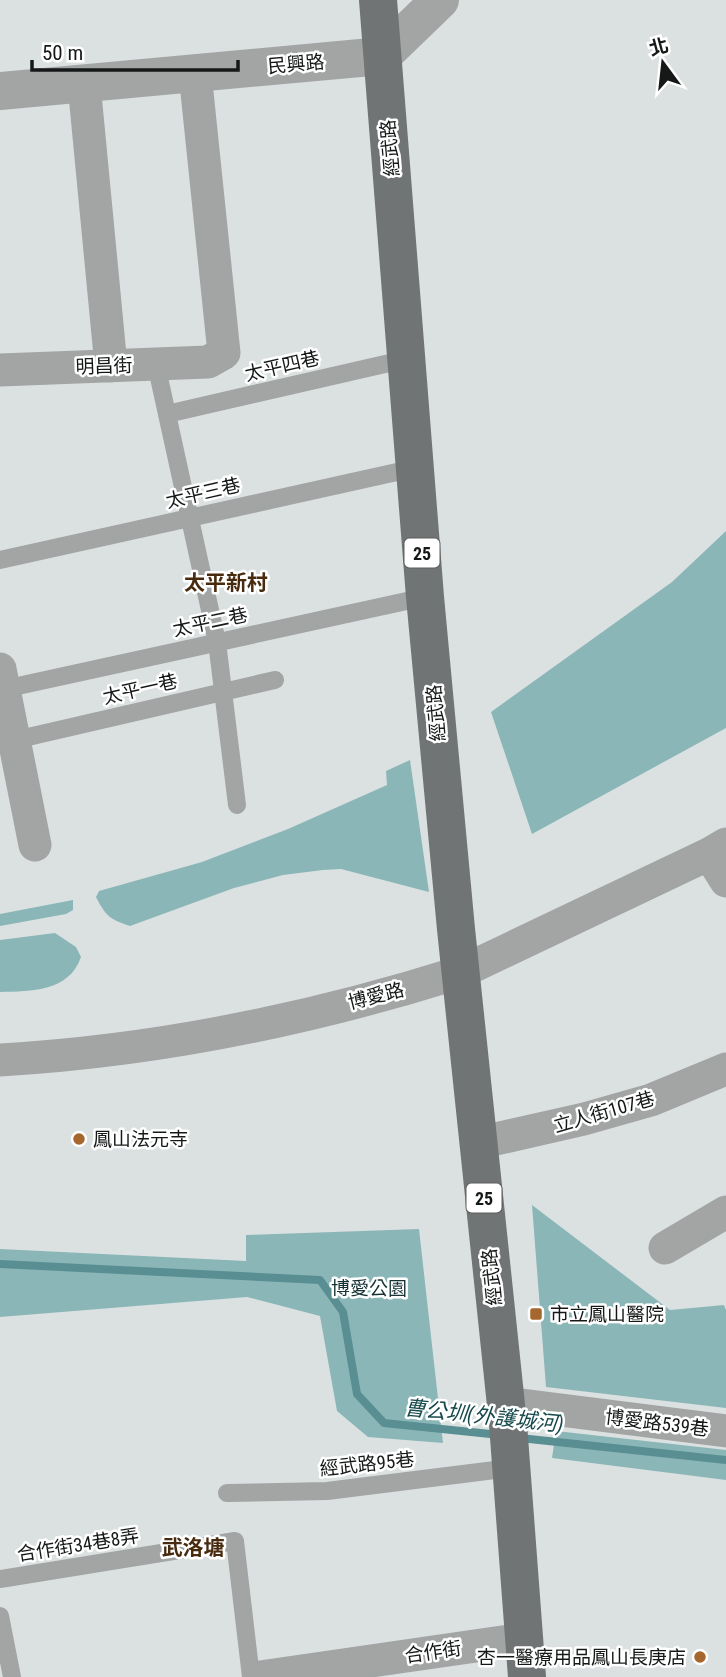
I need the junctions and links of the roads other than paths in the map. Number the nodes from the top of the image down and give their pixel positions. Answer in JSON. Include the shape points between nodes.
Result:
{"nodes":[{"id":1,"x":378,"y":0,"type":"edge"},
{"id":2,"x":440,"y":0,"type":"edge"},
{"id":3,"x":382,"y":56,"type":"junction"},
{"id":4,"x":195,"y":73,"type":"junction"},
{"id":5,"x":84,"y":84,"type":"junction"},
{"id":6,"x":0,"y":91,"type":"edge"},
{"id":7,"x":407,"y":359,"type":"junction"},
{"id":8,"x":156,"y":364,"type":"junction"},
{"id":9,"x":111,"y":366,"type":"junction"},
{"id":10,"x":0,"y":370,"type":"edge"},
{"id":11,"x":167,"y":414,"type":"junction"},
{"id":12,"x":415,"y":468,"type":"junction"},
{"id":13,"x":189,"y":518,"type":"junction"},
{"id":14,"x":0,"y":560,"type":"edge"},
{"id":15,"x":425,"y":597,"type":"junction"},
{"id":16,"x":216,"y":642,"type":"junction"},
{"id":17,"x":275,"y":680,"type":"dead end"},
{"id":18,"x":223,"y":692,"type":"junction"},
{"id":19,"x":3,"y":694,"type":"edge"},
{"id":20,"x":15,"y":740,"type":"junction"},
{"id":21,"x":237,"y":805,"type":"dead end"},
{"id":22,"x":36,"y":845,"type":"dead end"},
{"id":23,"x":720,"y":860,"type":"edge"},
{"id":24,"x":461,"y":972,"type":"junction"},
{"id":25,"x":0,"y":1060,"type":"edge"},
{"id":26,"x":726,"y":1069,"type":"edge"},
{"id":27,"x":478,"y":1143,"type":"junction"},
{"id":28,"x":726,"y":1212,"type":"edge"},
{"id":29,"x":665,"y":1248,"type":"dead end"},
{"id":30,"x":726,"y":1431,"type":"edge"},
{"id":31,"x":508,"y":1436,"type":"junction"},
{"id":32,"x":226,"y":1493,"type":"dead end"},
{"id":33,"x":0,"y":1579,"type":"edge"},
{"id":34,"x":0,"y":1616,"type":"edge"},
{"id":35,"x":524,"y":1639,"type":"junction"},
{"id":36,"x":12,"y":1677,"type":"edge"},
{"id":37,"x":251,"y":1677,"type":"edge"},
{"id":38,"x":260,"y":1677,"type":"edge"},
{"id":39,"x":527,"y":1677,"type":"edge"}],
"edges":[{"from":1,"to":3,"type":"main road","name":"經武路","number":"25"},
{"from":2,"to":3,"type":"street"},
{"from":3,"to":4,"type":"street","name":"民興路"},
{"from":3,"to":7,"type":"main road","name":"經武路","number":"25"},
{"from":4,"to":5,"type":"street","name":"民興路"},
{"from":4,"to":8,"type":"street","name":"明昌街","via":[[224,353],[208,362]]},
{"from":5,"to":6,"type":"street","name":"民興路"},
{"from":5,"to":9,"type":"street"},
{"from":7,"to":11,"type":"lane","name":"太平四巷"},
{"from":7,"to":12,"type":"main road","name":"經武路","number":"25"},
{"from":8,"to":9,"type":"street","name":"明昌街"},
{"from":8,"to":11,"type":"lane"},
{"from":9,"to":10,"type":"street","name":"明昌街"},
{"from":11,"to":13,"type":"lane"},
{"from":12,"to":13,"type":"lane","name":"太平三巷"},
{"from":12,"to":15,"type":"main road","name":"經武路","number":"25"},
{"from":13,"to":14,"type":"lane","name":"太平三巷"},
{"from":13,"to":16,"type":"lane"},
{"from":15,"to":16,"type":"lane","name":"太平二巷"},
{"from":15,"to":24,"type":"main road","name":"經武路","number":"25"},
{"from":16,"to":18,"type":"lane"},
{"from":16,"to":19,"type":"lane","name":"太平二巷"},
{"from":17,"to":18,"type":"lane","name":"太平一巷"},
{"from":18,"to":20,"type":"lane","name":"太平一巷"},
{"from":18,"to":21,"type":"lane"},
{"from":19,"to":20,"type":"street"},
{"from":20,"to":22,"type":"street"},
{"from":23,"to":24,"type":"street","name":"博愛路"},
{"from":24,"to":25,"type":"street","name":"博愛路","via":[[177,1042]]},
{"from":24,"to":27,"type":"main road","name":"經武路","number":"25"},
{"from":26,"to":27,"type":"street","name":"立人街107巷","via":[[650,1100]]},
{"from":27,"to":31,"type":"main road","name":"經武路","number":"25"},
{"from":28,"to":29,"type":"street"},
{"from":30,"to":31,"type":"street","name":"博愛路539巷"},
{"from":31,"to":32,"type":"lane","name":"經武路95巷","via":[[327,1491]]},
{"from":31,"to":35,"type":"main road","name":"經武路","number":"25"},
{"from":33,"to":37,"type":"lane","name":"合作街34巷8弄","via":[[235,1541]]},
{"from":34,"to":36,"type":"lane"},
{"from":35,"to":38,"type":"street","name":"合作街"},
{"from":35,"to":39,"type":"main road","name":"經武路","number":"25"}]}
